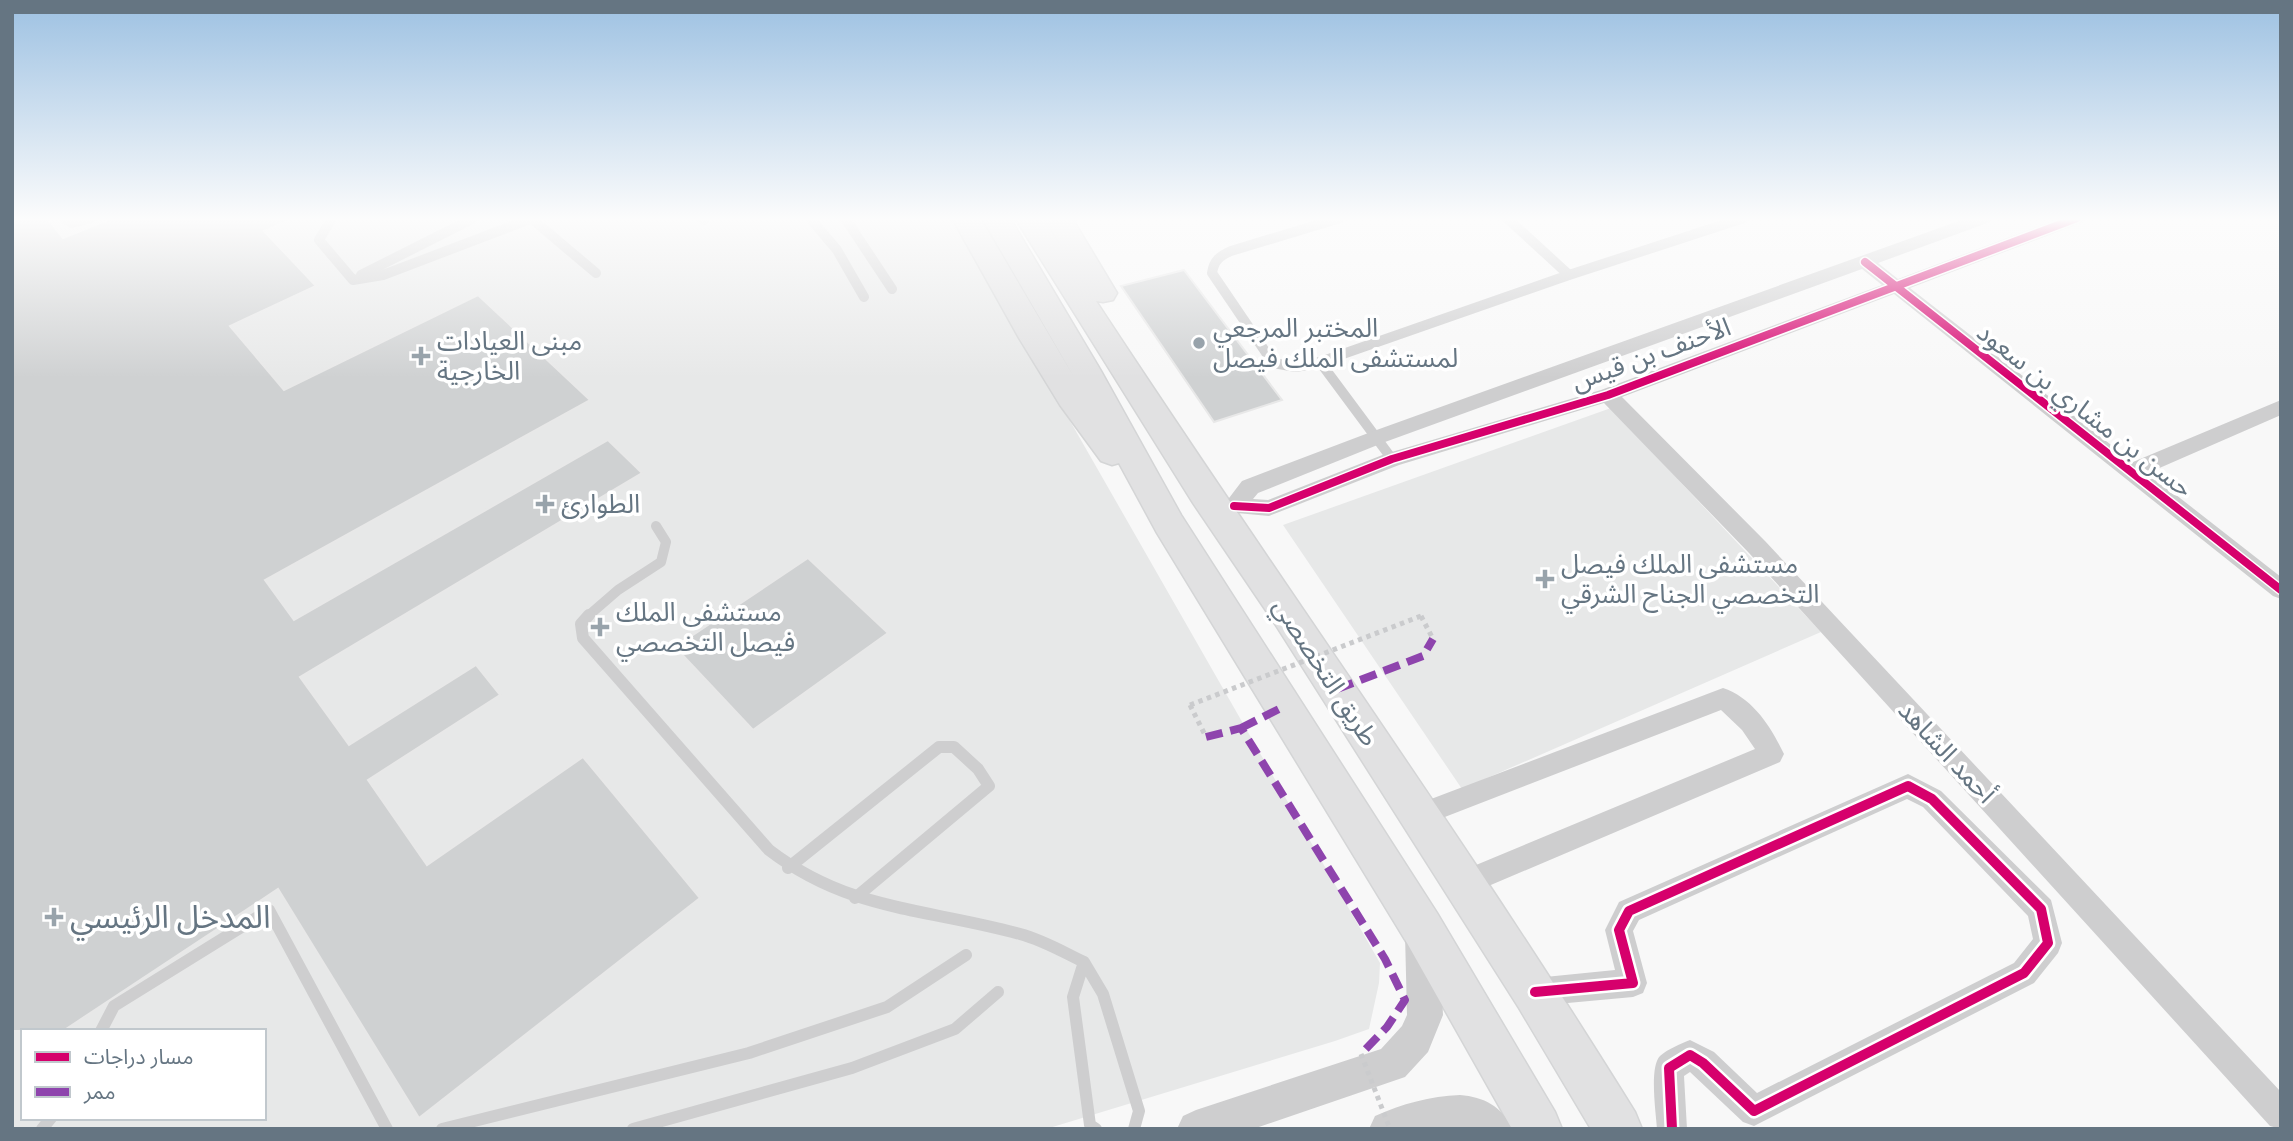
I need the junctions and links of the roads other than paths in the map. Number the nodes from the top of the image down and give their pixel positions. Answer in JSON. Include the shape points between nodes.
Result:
{"nodes":[{"id":1,"x":345,"y":271,"type":"edge"},
{"id":2,"x":370,"y":271,"type":"edge"},
{"id":3,"x":393,"y":271,"type":"edge"},
{"id":4,"x":849,"y":271,"type":"edge"},
{"id":5,"x":880,"y":271,"type":"edge"},
{"id":6,"x":996,"y":271,"type":"edge"},
{"id":7,"x":1027,"y":271,"type":"edge"},
{"id":8,"x":1065,"y":271,"type":"edge"},
{"id":9,"x":1089,"y":271,"type":"edge"},
{"id":10,"x":1212,"y":271,"type":"edge"},
{"id":11,"x":1565,"y":271,"type":"edge"},
{"id":12,"x":1581,"y":271,"type":"edge"},
{"id":13,"x":1839,"y":271,"type":"edge"},
{"id":14,"x":1875,"y":271,"type":"edge"},
{"id":15,"x":1935,"y":271,"type":"edge"},
{"id":16,"x":1569,"y":275,"type":"junction"},
{"id":17,"x":353,"y":280,"type":"junction"},
{"id":18,"x":1893,"y":287,"type":"junction"},
{"id":19,"x":892,"y":289,"type":"dead end"},
{"id":20,"x":864,"y":297,"type":"dead end"},
{"id":21,"x":1320,"y":362,"type":"junction"},
{"id":22,"x":1608,"y":395,"type":"junction"},
{"id":23,"x":2281,"y":407,"type":"edge"},
{"id":24,"x":1378,"y":437,"type":"junction"},
{"id":25,"x":1392,"y":460,"type":"junction"},
{"id":26,"x":2130,"y":472,"type":"junction"},
{"id":27,"x":1220,"y":500,"type":"junction"},
{"id":28,"x":1169,"y":524,"type":"junction"},
{"id":29,"x":656,"y":526,"type":"dead end"},
{"id":30,"x":2281,"y":590,"type":"edge"},
{"id":31,"x":1419,"y":815,"type":"junction"},
{"id":32,"x":788,"y":868,"type":"junction"},
{"id":33,"x":1462,"y":884,"type":"junction"},
{"id":34,"x":855,"y":898,"type":"junction"},
{"id":35,"x":1422,"y":928,"type":"junction"},
{"id":36,"x":966,"y":955,"type":"dead end"},
{"id":37,"x":1084,"y":962,"type":"junction"},
{"id":38,"x":998,"y":992,"type":"dead end"},
{"id":39,"x":1535,"y":992,"type":"junction"},
{"id":40,"x":102,"y":1029,"type":"edge"},
{"id":41,"x":2281,"y":1115,"type":"edge"},
{"id":42,"x":1254,"y":1120,"type":"edge"},
{"id":43,"x":387,"y":1129,"type":"edge"},
{"id":44,"x":442,"y":1129,"type":"edge"},
{"id":45,"x":633,"y":1129,"type":"edge"},
{"id":46,"x":1096,"y":1129,"type":"edge"},
{"id":47,"x":1134,"y":1129,"type":"edge"},
{"id":48,"x":1196,"y":1129,"type":"edge"},
{"id":49,"x":1389,"y":1129,"type":"edge"},
{"id":50,"x":1493,"y":1129,"type":"edge"},
{"id":51,"x":1538,"y":1129,"type":"edge"},
{"id":52,"x":1618,"y":1129,"type":"edge"},
{"id":53,"x":1672,"y":1129,"type":"edge"}],
"edges":[{"from":1,"to":17,"type":"lane"},
{"from":2,"to":17,"type":"lane"},
{"from":3,"to":17,"type":"lane"},
{"from":4,"to":20,"type":"lane"},
{"from":5,"to":19,"type":"lane"},
{"from":6,"to":28,"type":"main road","via":[[1083,416]]},
{"from":7,"to":28,"type":"main road","name":"طريق التخصصي"},
{"from":8,"to":27,"type":"main road","name":"طريق التخصصي"},
{"from":9,"to":27,"type":"main road"},
{"from":10,"to":21,"type":"lane","via":[[1273,363],[1299,369]]},
{"from":11,"to":16,"type":"lane"},
{"from":12,"to":16,"type":"lane"},
{"from":13,"to":24,"type":"street","name":"الأحنف بن قيس"},
{"from":14,"to":18,"type":"street","name":"حسن بن مشاري بن سعود"},
{"from":15,"to":18,"type":"street","name":"الأحنف بن قيس"},
{"from":16,"to":21,"type":"lane"},
{"from":18,"to":22,"type":"street","name":"الأحنف بن قيس"},
{"from":18,"to":26,"type":"street","name":"حسن بن مشاري بن سعود"},
{"from":21,"to":24,"type":"lane"},
{"from":22,"to":25,"type":"street","name":"الأحنف بن قيس"},
{"from":22,"to":41,"type":"street","name":"أحمد الشاهد","via":[[1758,547]]},
{"from":23,"to":26,"type":"street"},
{"from":24,"to":25,"type":"lane"},
{"from":24,"to":27,"type":"street","name":"الأحنف بن قيس"},
{"from":25,"to":27,"type":"street","name":"الأحنف بن قيس","via":[[1269,508]]},
{"from":26,"to":30,"type":"street","name":"حسن بن مشاري بن سعود"},
{"from":27,"to":31,"type":"main road","name":"طريق التخصصي"},
{"from":28,"to":35,"type":"main road","name":"طريق التخصصي"},
{"from":29,"to":32,"type":"lane","via":[[666,542],[661,562],[593,609],[581,624],[583,638]]},
{"from":31,"to":33,"type":"main road","name":"طريق التخصصي"},
{"from":31,"to":33,"type":"street","via":[[1723,698],[1733,703],[1765,740],[1771,754]]},
{"from":32,"to":34,"type":"lane"},
{"from":32,"to":34,"type":"lane","via":[[939,747],[956,748],[987,778],[989,786]]},
{"from":33,"to":39,"type":"main road","name":"طريق التخصصي"},
{"from":34,"to":37,"type":"lane","via":[[1023,934]]},
{"from":35,"to":42,"type":"street","via":[[1425,1015],[1415,1039],[1392,1064]]},
{"from":35,"to":51,"type":"main road","name":"طريق التخصصي"},
{"from":36,"to":44,"type":"lane","via":[[887,1007],[749,1053]]},
{"from":37,"to":46,"type":"lane","via":[[1073,997],[1090,1125]]},
{"from":37,"to":47,"type":"lane","via":[[1103,994],[1139,1111]]},
{"from":38,"to":45,"type":"lane","via":[[955,1029],[852,1068]]},
{"from":39,"to":52,"type":"main road","name":"طريق التخصصي"},
{"from":39,"to":53,"type":"street","via":[[1633,983],[1619,930],[1629,911],[1908,786],[1932,799],[2041,909],[2048,943],[2024,973],[1754,1111],[1690,1055],[1669,1068]]},
{"from":40,"to":43,"type":"lane","via":[[114,1006],[269,910]]},
{"from":42,"to":48,"type":"street"},
{"from":49,"to":50,"type":"street","via":[[1408,1120],[1449,1115],[1479,1117]]}]}
